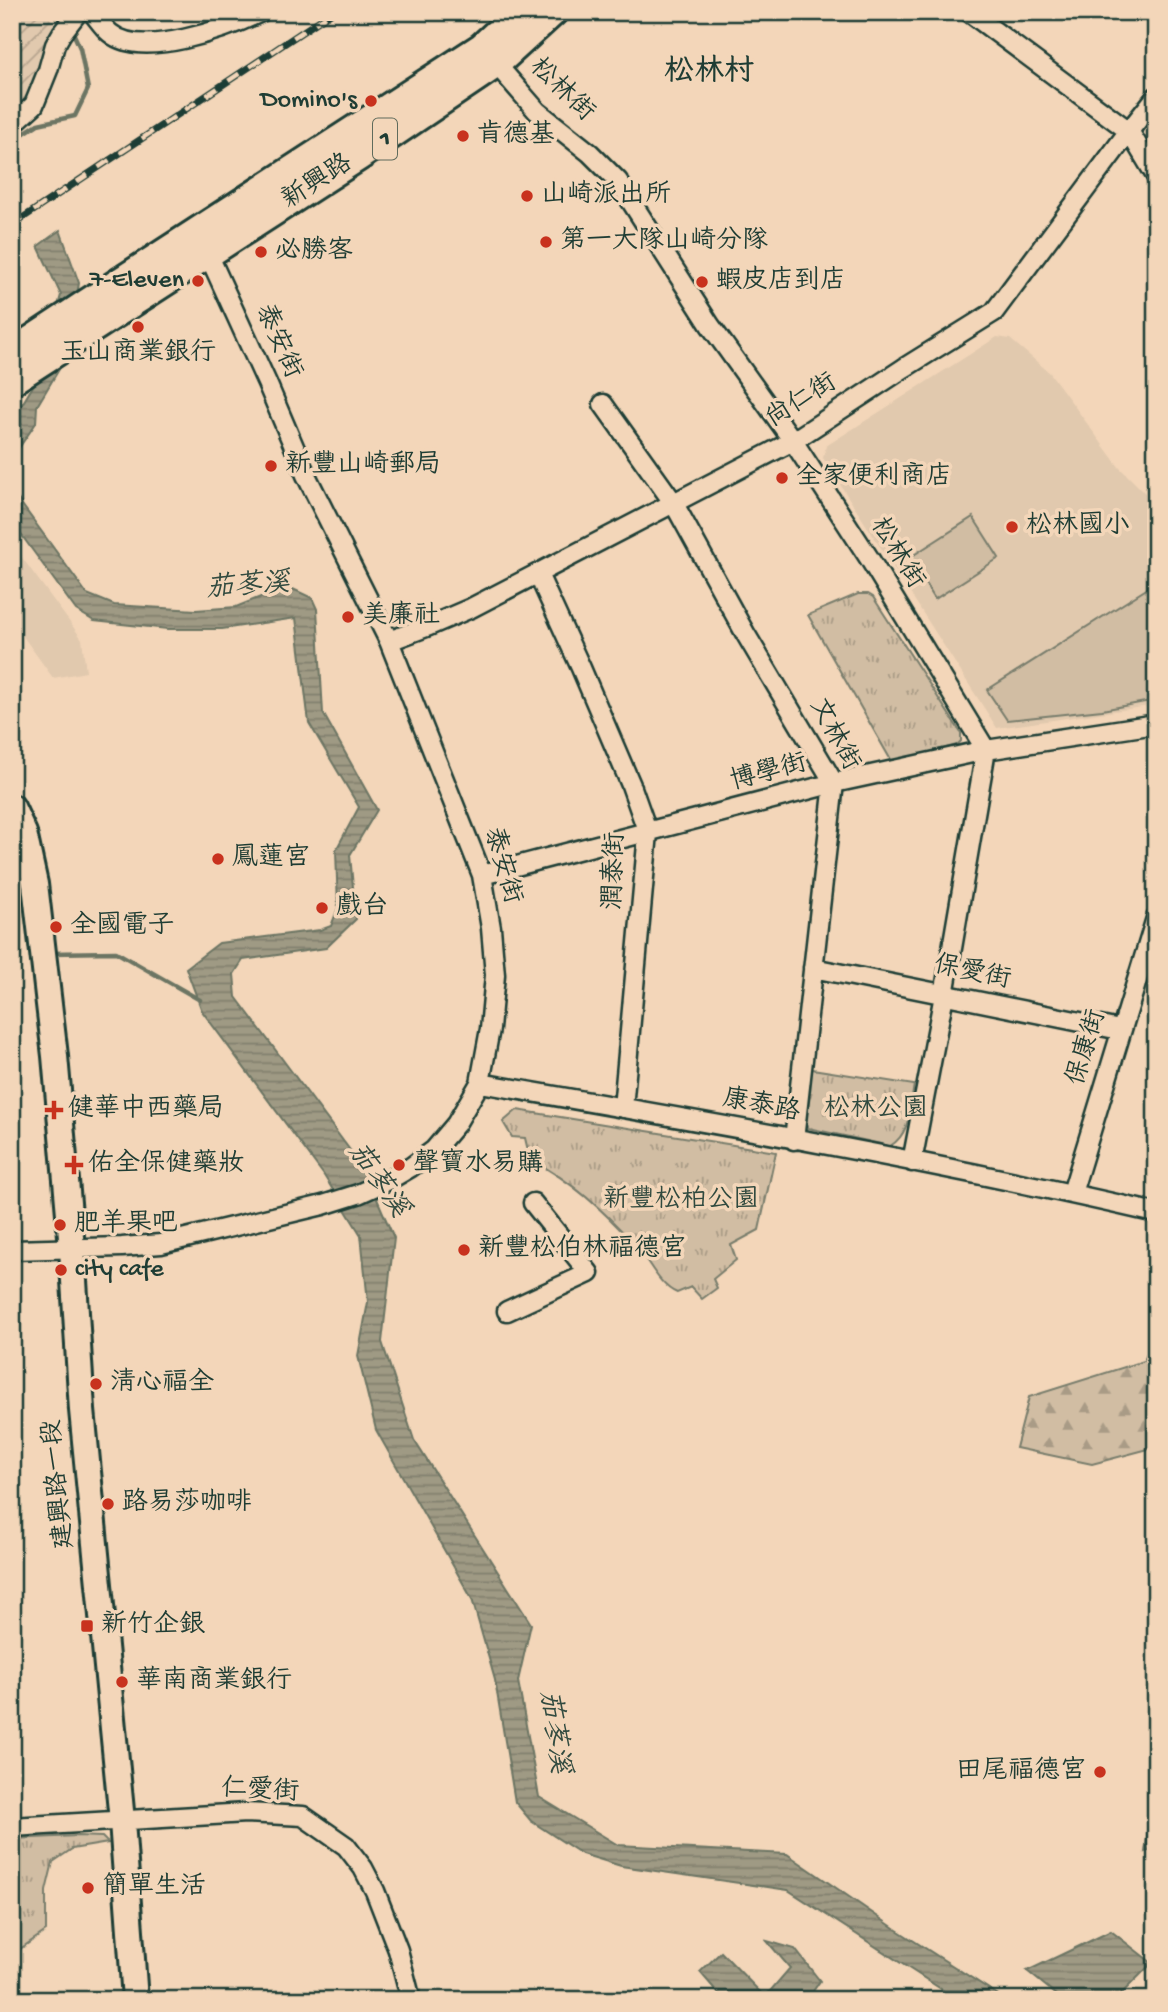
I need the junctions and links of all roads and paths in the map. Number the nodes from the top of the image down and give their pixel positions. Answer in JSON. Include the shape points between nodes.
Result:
{"nodes":[{"id":1,"x":78,"y":12,"type":"edge"},
{"id":2,"x":92,"y":12,"type":"edge"},
{"id":3,"x":261,"y":12,"type":"edge"},
{"id":4,"x":519,"y":12,"type":"edge"},
{"id":5,"x":554,"y":12,"type":"edge"},
{"id":6,"x":969,"y":12,"type":"edge"},
{"id":7,"x":489,"y":55,"type":"junction"},
{"id":8,"x":1156,"y":97,"type":"edge"},
{"id":9,"x":12,"y":125,"type":"edge"},
{"id":10,"x":1129,"y":131,"type":"junction"},
{"id":11,"x":1156,"y":176,"type":"edge"},
{"id":12,"x":203,"y":243,"type":"junction"},
{"id":13,"x":18,"y":368,"type":"edge"},
{"id":14,"x":603,"y":404,"type":"dead end"},
{"id":15,"x":793,"y":441,"type":"junction"},
{"id":16,"x":673,"y":502,"type":"junction"},
{"id":17,"x":537,"y":574,"type":"junction"},
{"id":18,"x":389,"y":641,"type":"junction"},
{"id":19,"x":1156,"y":724,"type":"edge"},
{"id":20,"x":986,"y":750,"type":"junction"},
{"id":21,"x":834,"y":783,"type":"junction"},
{"id":22,"x":12,"y":807,"type":"edge"},
{"id":23,"x":648,"y":833,"type":"junction"},
{"id":24,"x":482,"y":874,"type":"junction"},
{"id":25,"x":1156,"y":918,"type":"edge"},
{"id":26,"x":813,"y":968,"type":"junction"},
{"id":27,"x":944,"y":995,"type":"junction"},
{"id":28,"x":1121,"y":1030,"type":"junction"},
{"id":29,"x":480,"y":1083,"type":"junction"},
{"id":30,"x":623,"y":1108,"type":"junction"},
{"id":31,"x":794,"y":1140,"type":"junction"},
{"id":32,"x":912,"y":1162,"type":"junction"},
{"id":33,"x":1072,"y":1193,"type":"junction"},
{"id":34,"x":533,"y":1203,"type":"dead end"},
{"id":35,"x":1156,"y":1213,"type":"edge"},
{"id":36,"x":72,"y":1248,"type":"junction"},
{"id":37,"x":12,"y":1250,"type":"edge"},
{"id":38,"x":507,"y":1311,"type":"dead end"},
{"id":39,"x":122,"y":1821,"type":"junction"},
{"id":40,"x":12,"y":1827,"type":"edge"},
{"id":41,"x":135,"y":2000,"type":"edge"},
{"id":42,"x":411,"y":2000,"type":"edge"}],
"edges":[{"from":1,"to":9,"type":"street","via":[[55,45],[34,105]]},
{"from":2,"to":3,"type":"street","via":[[111,34],[145,43],[200,36]]},
{"from":4,"to":7,"type":"main road","name":"新興路","number":"1"},
{"from":5,"to":7,"type":"main road","name":"新興路","number":"1"},
{"from":6,"to":10,"type":"street"},
{"from":7,"to":12,"type":"main road","name":"新興路","number":"1"},
{"from":7,"to":15,"type":"street","name":"松林街","via":[[537,111],[618,181],[710,325]]},
{"from":8,"to":10,"type":"street","name":"尚仁街"},
{"from":10,"to":11,"type":"street"},
{"from":10,"to":15,"type":"street","name":"尚仁街","via":[[994,312]]},
{"from":12,"to":13,"type":"main road","name":"新興路","number":"1","via":[[73,340]]},
{"from":12,"to":13,"type":"main road","name":"新興路","number":"1","via":[[83,305],[43,332]]},
{"from":12,"to":18,"type":"street","name":"泰安街","via":[[306,475]]},
{"from":14,"to":16,"type":"street","name":"文林街"},
{"from":15,"to":16,"type":"street","name":"尚仁街"},
{"from":15,"to":20,"type":"street","name":"松林街"},
{"from":16,"to":17,"type":"street","name":"尚仁街"},
{"from":16,"to":21,"type":"street","name":"文林街"},
{"from":17,"to":18,"type":"street","name":"尚仁街","via":[[471,608]]},
{"from":17,"to":23,"type":"street","name":"潤泰街"},
{"from":18,"to":24,"type":"street","name":"泰安街"},
{"from":19,"to":20,"type":"street","name":"博學街"},
{"from":20,"to":21,"type":"street","name":"博學街"},
{"from":20,"to":27,"type":"street"},
{"from":21,"to":23,"type":"street","name":"博學街"},
{"from":21,"to":26,"type":"street","name":"文林街"},
{"from":22,"to":36,"type":"street","name":"建興路一段","via":[[24,833],[35,884]]},
{"from":23,"to":24,"type":"street","name":"博學街"},
{"from":23,"to":30,"type":"street","name":"潤泰街"},
{"from":24,"to":29,"type":"street","name":"泰安街","via":[[495,975]]},
{"from":25,"to":28,"type":"street","name":"保康街"},
{"from":26,"to":27,"type":"street","name":"保愛街"},
{"from":26,"to":31,"type":"street","name":"文林街"},
{"from":27,"to":28,"type":"street","name":"保愛街"},
{"from":27,"to":32,"type":"street"},
{"from":28,"to":33,"type":"street","name":"保康街"},
{"from":29,"to":30,"type":"street","name":"康泰路"},
{"from":29,"to":36,"type":"street","name":"泰安街","via":[[434,1150],[358,1194],[161,1244]]},
{"from":30,"to":31,"type":"street","name":"康泰路"},
{"from":31,"to":32,"type":"street","name":"康泰路"},
{"from":32,"to":33,"type":"street","name":"康泰路"},
{"from":33,"to":35,"type":"street","name":"康泰路"},
{"from":34,"to":38,"type":"street","via":[[589,1273]]},
{"from":36,"to":37,"type":"street","name":"泰安街"},
{"from":36,"to":39,"type":"street","name":"建興路一段","via":[[82,1410]]},
{"from":39,"to":40,"type":"street","name":"仁愛街"},
{"from":39,"to":41,"type":"street","name":"建興路一段"},
{"from":39,"to":42,"type":"street","name":"仁愛街","via":[[246,1813],[303,1816],[346,1846],[363,1868],[398,1950]]}]}
